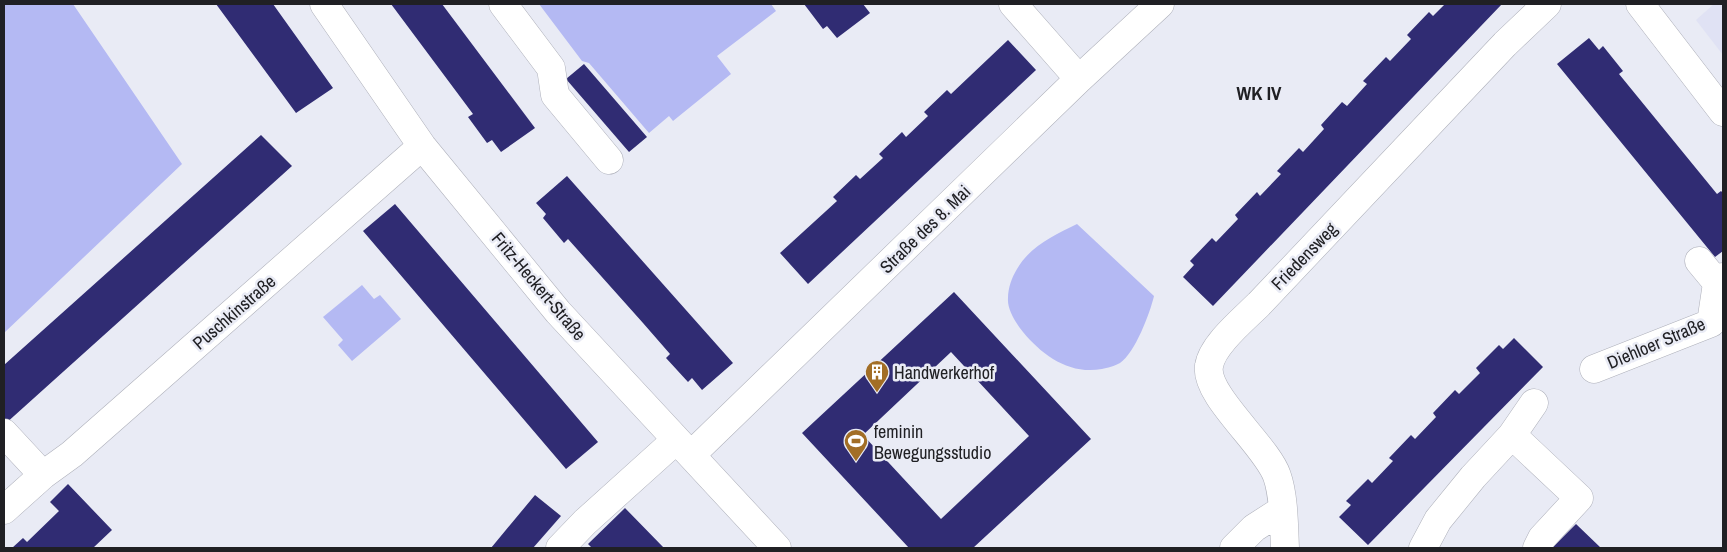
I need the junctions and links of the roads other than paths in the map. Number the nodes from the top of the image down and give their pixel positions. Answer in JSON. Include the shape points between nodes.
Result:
{"nodes":[{"id":1,"x":324,"y":4,"type":"edge"},
{"id":2,"x":503,"y":4,"type":"edge"},
{"id":3,"x":1013,"y":4,"type":"edge"},
{"id":4,"x":1160,"y":4,"type":"edge"},
{"id":5,"x":1546,"y":4,"type":"edge"},
{"id":6,"x":1640,"y":4,"type":"edge"},
{"id":7,"x":1079,"y":79,"type":"junction"},
{"id":8,"x":1723,"y":112,"type":"edge"},
{"id":9,"x":422,"y":146,"type":"junction"},
{"id":10,"x":609,"y":160,"type":"dead end"},
{"id":11,"x":1699,"y":261,"type":"dead end"},
{"id":12,"x":1721,"y":283,"type":"edge"},
{"id":13,"x":1594,"y":369,"type":"dead end"},
{"id":14,"x":1534,"y":403,"type":"dead end"},
{"id":15,"x":4,"y":433,"type":"edge"},
{"id":16,"x":1512,"y":435,"type":"junction"},
{"id":17,"x":683,"y":448,"type":"junction"},
{"id":18,"x":44,"y":475,"type":"junction"},
{"id":19,"x":4,"y":510,"type":"edge"},
{"id":20,"x":1282,"y":510,"type":"junction"},
{"id":21,"x":560,"y":548,"type":"edge"},
{"id":22,"x":777,"y":548,"type":"edge"},
{"id":23,"x":1234,"y":548,"type":"edge"},
{"id":24,"x":1285,"y":548,"type":"edge"},
{"id":25,"x":1423,"y":548,"type":"edge"},
{"id":26,"x":1537,"y":548,"type":"edge"}],
"edges":[{"from":1,"to":9,"type":"street","name":"Fritz-Heckert-Straße"},
{"from":2,"to":10,"type":"street","via":[[551,68],[555,95]]},
{"from":3,"to":7,"type":"street"},
{"from":4,"to":7,"type":"street","name":"Straße des 8. Mai"},
{"from":5,"to":20,"type":"street","name":"Friedensweg","via":[[1213,355],[1208,368],[1212,382],[1269,460],[1277,476]]},
{"from":6,"to":8,"type":"street"},
{"from":7,"to":17,"type":"street","name":"Straße des 8. Mai"},
{"from":9,"to":17,"type":"street","name":"Fritz-Heckert-Straße","via":[[558,312]]},
{"from":9,"to":18,"type":"street","name":"Puschkinstraße","via":[[72,454]]},
{"from":11,"to":12,"type":"street","name":"Diehloer Straße"},
{"from":12,"to":13,"type":"street","name":"Diehloer Straße","via":[[1711,323]]},
{"from":14,"to":16,"type":"street"},
{"from":15,"to":18,"type":"street"},
{"from":16,"to":25,"type":"street","via":[[1438,520]]},
{"from":16,"to":26,"type":"street","via":[[1579,498],[1542,538]]},
{"from":17,"to":21,"type":"street","name":"Straße des 8. Mai","via":[[585,522]]},
{"from":17,"to":22,"type":"street","name":"Fritz-Heckert-Straße"},
{"from":18,"to":19,"type":"street","name":"Puschkinstraße"},
{"from":20,"to":23,"type":"street","via":[[1254,528]]},
{"from":20,"to":24,"type":"street","name":"Friedensweg"}]}
